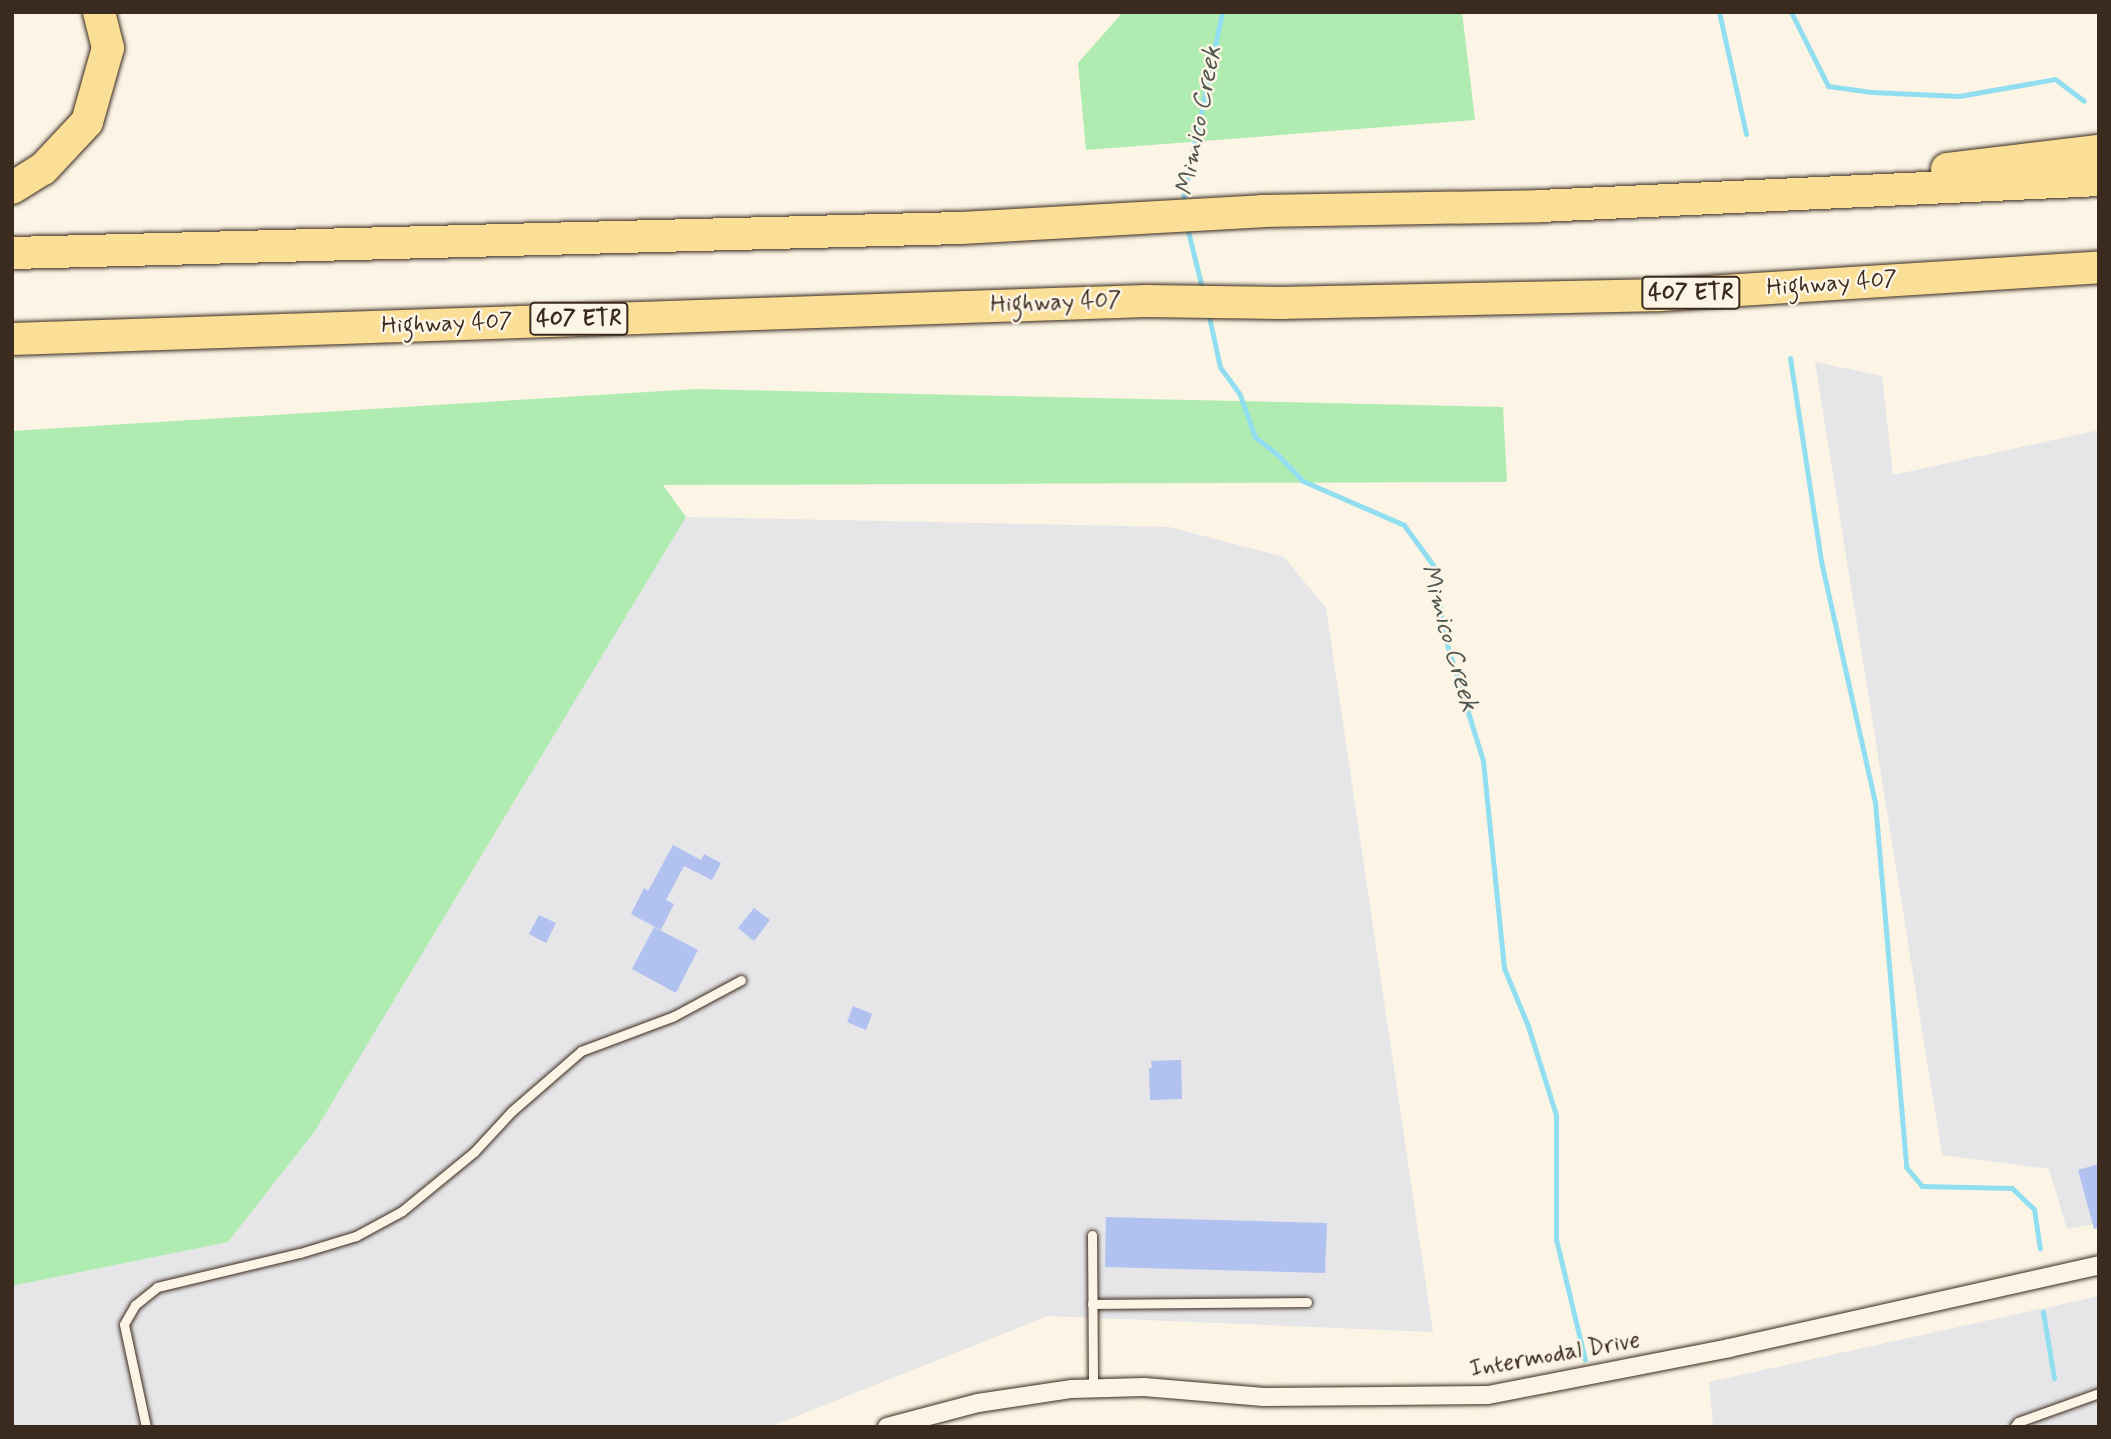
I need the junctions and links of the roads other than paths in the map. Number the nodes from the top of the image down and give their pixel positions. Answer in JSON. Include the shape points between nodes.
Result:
{"nodes":[{"id":1,"x":99,"y":12,"type":"edge"},
{"id":2,"x":2099,"y":151,"type":"edge"},
{"id":3,"x":2099,"y":180,"type":"edge"},
{"id":4,"x":12,"y":188,"type":"edge"},
{"id":5,"x":1898,"y":189,"type":"junction"},
{"id":6,"x":12,"y":253,"type":"edge"},
{"id":7,"x":2099,"y":267,"type":"edge"},
{"id":8,"x":12,"y":339,"type":"edge"},
{"id":9,"x":741,"y":980,"type":"dead end"},
{"id":10,"x":1092,"y":1235,"type":"dead end"},
{"id":11,"x":2099,"y":1265,"type":"edge"},
{"id":12,"x":1307,"y":1302,"type":"dead end"},
{"id":13,"x":1092,"y":1304,"type":"junction"},
{"id":14,"x":1093,"y":1388,"type":"junction"},
{"id":15,"x":2099,"y":1393,"type":"edge"},
{"id":16,"x":896,"y":1425,"type":"edge"},
{"id":17,"x":146,"y":1427,"type":"edge"},
{"id":18,"x":2014,"y":1427,"type":"edge"}],
"edges":[{"from":1,"to":4,"type":"highway","via":[[108,48],[88,122],[43,169]]},
{"from":2,"to":5,"type":"highway","via":[[1952,167]]},
{"from":3,"to":5,"type":"highway"},
{"from":5,"to":6,"type":"highway","via":[[1540,206],[1262,211],[947,229]]},
{"from":7,"to":8,"type":"highway","name":"Highway 407","number":"407 ETR","via":[[1660,295],[1283,303],[1146,301]]},
{"from":9,"to":17,"type":"lane","via":[[674,1016],[581,1051],[512,1111],[474,1152],[402,1211],[356,1236],[158,1286],[135,1305],[124,1324]]},
{"from":10,"to":13,"type":"lane"},
{"from":11,"to":14,"type":"street","name":"Intermodal Drive","via":[[1729,1348],[1488,1395],[1264,1397],[1144,1387]]},
{"from":12,"to":13,"type":"lane"},
{"from":13,"to":14,"type":"lane"},
{"from":14,"to":16,"type":"street","name":"Intermodal Drive","via":[[978,1403]]},
{"from":15,"to":18,"type":"lane"}]}
